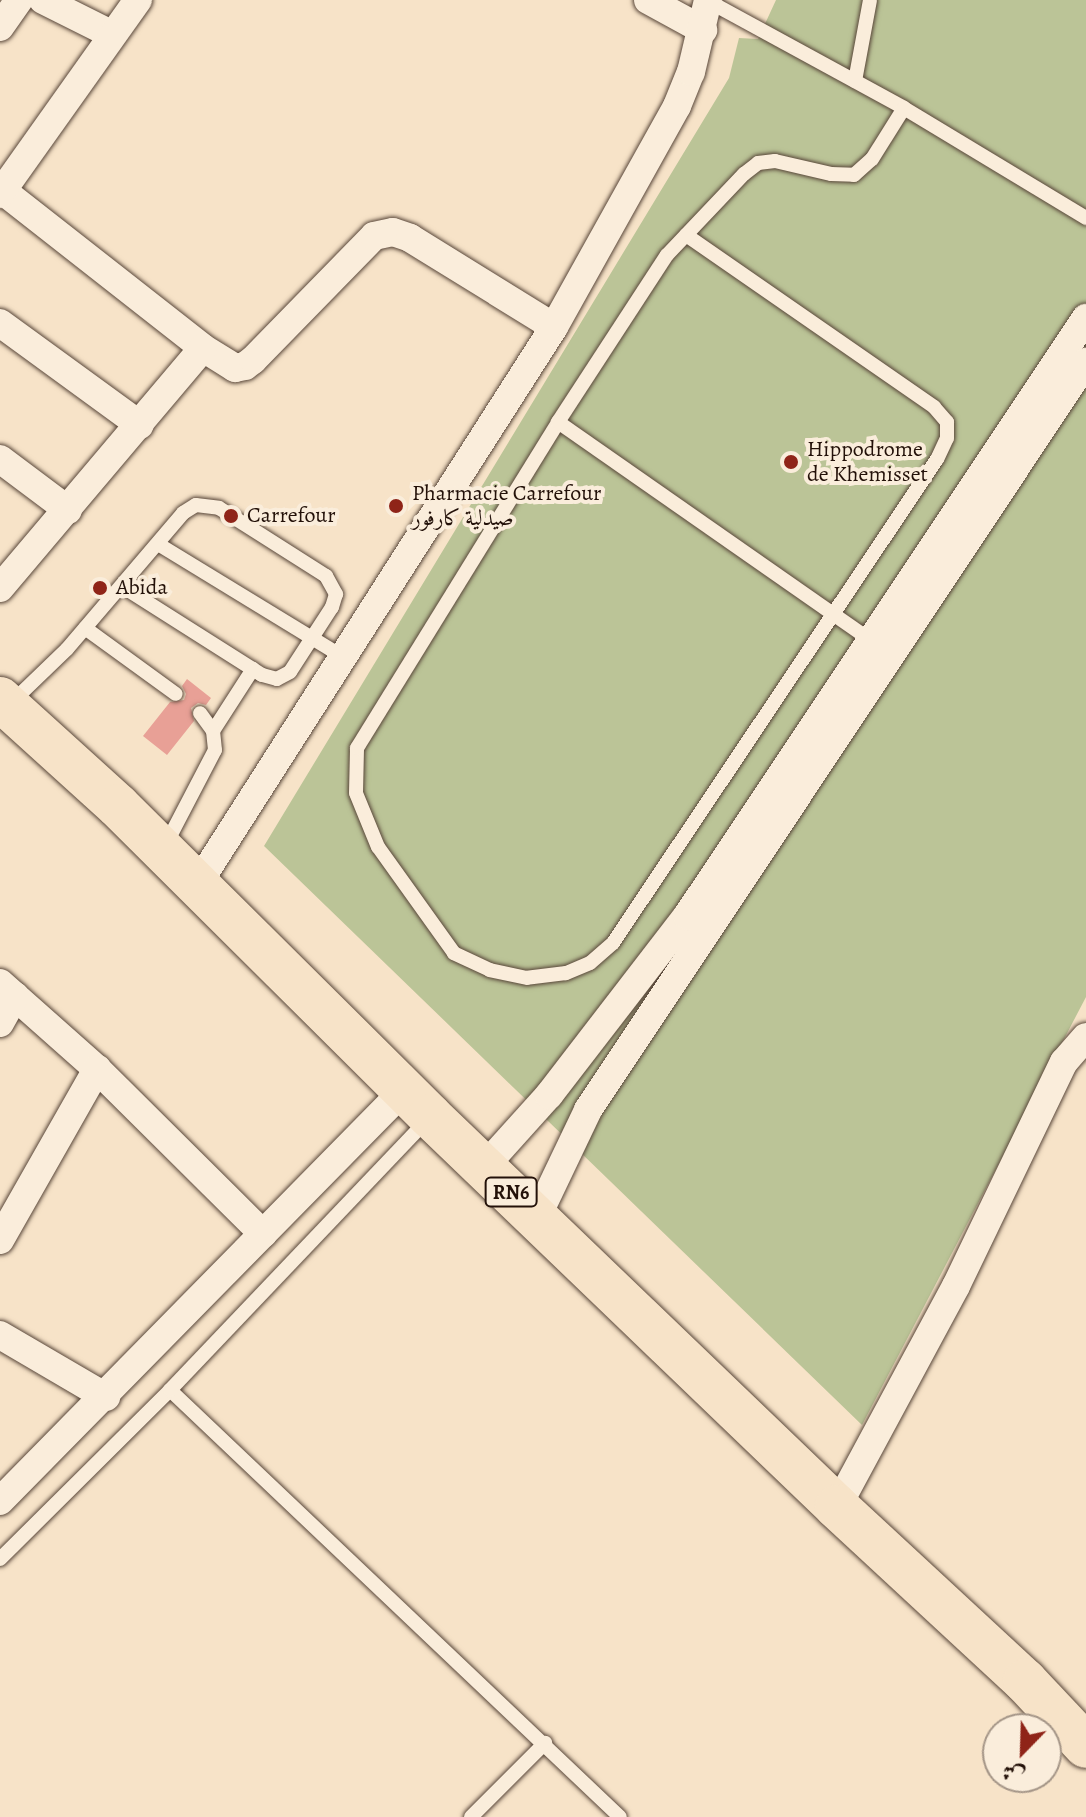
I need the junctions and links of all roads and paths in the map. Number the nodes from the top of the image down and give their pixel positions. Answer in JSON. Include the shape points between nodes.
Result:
{"nodes":[{"id":1,"x":19,"y":0,"type":"edge"},
{"id":2,"x":43,"y":0,"type":"edge"},
{"id":3,"x":138,"y":0,"type":"edge"},
{"id":4,"x":648,"y":0,"type":"edge"},
{"id":5,"x":870,"y":0,"type":"edge"},
{"id":6,"x":708,"y":1,"type":"edge"},
{"id":7,"x":0,"y":27,"type":"edge"},
{"id":8,"x":703,"y":30,"type":"junction"},
{"id":9,"x":111,"y":34,"type":"junction"},
{"id":10,"x":855,"y":81,"type":"junction"},
{"id":11,"x":904,"y":108,"type":"junction"},
{"id":12,"x":1,"y":193,"type":"edge"},
{"id":13,"x":1086,"y":218,"type":"edge"},
{"id":14,"x":686,"y":235,"type":"junction"},
{"id":15,"x":1086,"y":318,"type":"edge"},
{"id":16,"x":0,"y":323,"type":"edge"},
{"id":17,"x":554,"y":327,"type":"junction"},
{"id":18,"x":203,"y":348,"type":"junction"},
{"id":19,"x":1086,"y":362,"type":"edge"},
{"id":20,"x":558,"y":422,"type":"junction"},
{"id":21,"x":140,"y":425,"type":"junction"},
{"id":22,"x":0,"y":459,"type":"edge"},
{"id":23,"x":68,"y":510,"type":"junction"},
{"id":24,"x":158,"y":544,"type":"junction"},
{"id":25,"x":122,"y":586,"type":"junction"},
{"id":26,"x":0,"y":588,"type":"edge"},
{"id":27,"x":833,"y":612,"type":"junction"},
{"id":28,"x":85,"y":628,"type":"junction"},
{"id":29,"x":312,"y":638,"type":"junction"},
{"id":30,"x":881,"y":648,"type":"junction"},
{"id":31,"x":343,"y":657,"type":"junction"},
{"id":32,"x":253,"y":669,"type":"junction"},
{"id":33,"x":176,"y":694,"type":"dead end"},
{"id":34,"x":4,"y":702,"type":"edge"},
{"id":35,"x":200,"y":713,"type":"dead end"},
{"id":36,"x":213,"y":731,"type":"junction"},
{"id":37,"x":163,"y":850,"type":"junction"},
{"id":38,"x":197,"y":885,"type":"junction"},
{"id":39,"x":8,"y":990,"type":"edge"},
{"id":40,"x":0,"y":1023,"type":"edge"},
{"id":41,"x":1086,"y":1037,"type":"edge"},
{"id":42,"x":97,"y":1069,"type":"junction"},
{"id":43,"x":417,"y":1102,"type":"junction"},
{"id":44,"x":485,"y":1166,"type":"junction"},
{"id":45,"x":537,"y":1217,"type":"junction"},
{"id":46,"x":263,"y":1234,"type":"junction"},
{"id":47,"x":0,"y":1240,"type":"edge"},
{"id":48,"x":0,"y":1335,"type":"edge"},
{"id":49,"x":170,"y":1390,"type":"junction"},
{"id":50,"x":106,"y":1397,"type":"junction"},
{"id":51,"x":3,"y":1493,"type":"edge"},
{"id":52,"x":837,"y":1507,"type":"junction"},
{"id":53,"x":0,"y":1559,"type":"edge"},
{"id":54,"x":545,"y":1743,"type":"junction"},
{"id":55,"x":1086,"y":1746,"type":"edge"},
{"id":56,"x":476,"y":1811,"type":"edge"},
{"id":57,"x":493,"y":1817,"type":"edge"},
{"id":58,"x":620,"y":1817,"type":"edge"}],
"edges":[{"from":1,"to":7,"type":"street"},
{"from":2,"to":9,"type":"street"},
{"from":3,"to":9,"type":"street"},
{"from":4,"to":8,"type":"street"},
{"from":5,"to":10,"type":"lane"},
{"from":6,"to":8,"type":"street"},
{"from":6,"to":10,"type":"lane"},
{"from":8,"to":17,"type":"street","via":[[677,106]]},
{"from":9,"to":12,"type":"street"},
{"from":10,"to":11,"type":"lane"},
{"from":11,"to":13,"type":"lane"},
{"from":11,"to":14,"type":"lane","via":[[872,159],[854,175],[775,161],[758,163]]},
{"from":12,"to":18,"type":"street"},
{"from":14,"to":20,"type":"lane","via":[[646,282]]},
{"from":14,"to":27,"type":"lane","via":[[934,407],[947,422],[947,438],[937,459]]},
{"from":15,"to":30,"type":"street"},
{"from":16,"to":21,"type":"street"},
{"from":17,"to":18,"type":"street","via":[[393,232],[374,236],[245,366],[225,364]]},
{"from":17,"to":31,"type":"street"},
{"from":18,"to":21,"type":"street"},
{"from":19,"to":30,"type":"street"},
{"from":20,"to":27,"type":"lane"},
{"from":20,"to":27,"type":"lane","via":[[357,748],[356,793],[378,847],[454,953],[490,970],[527,978],[566,973],[590,963],[613,943]]},
{"from":21,"to":23,"type":"street"},
{"from":22,"to":23,"type":"street"},
{"from":23,"to":26,"type":"street"},
{"from":24,"to":25,"type":"lane"},
{"from":24,"to":29,"type":"lane"},
{"from":24,"to":29,"type":"lane","via":[[189,508],[204,503],[219,508],[331,581],[335,601]]},
{"from":25,"to":28,"type":"lane"},
{"from":25,"to":32,"type":"lane"},
{"from":27,"to":30,"type":"lane"},
{"from":28,"to":33,"type":"lane"},
{"from":28,"to":34,"type":"lane"},
{"from":29,"to":31,"type":"lane"},
{"from":29,"to":32,"type":"lane","via":[[284,676],[269,678]]},
{"from":30,"to":44,"type":"street","via":[[687,916],[549,1095]]},
{"from":30,"to":45,"type":"street","via":[[588,1110]]},
{"from":31,"to":38,"type":"street"},
{"from":32,"to":36,"type":"lane"},
{"from":34,"to":37,"type":"main road","number":"RN6"},
{"from":35,"to":36,"type":"lane"},
{"from":36,"to":37,"type":"lane","via":[[212,761]]},
{"from":37,"to":38,"type":"main road","number":"RN6"},
{"from":38,"to":43,"type":"main road","number":"RN6"},
{"from":39,"to":40,"type":"street"},
{"from":39,"to":42,"type":"street"},
{"from":41,"to":52,"type":"street","via":[[1064,1062],[956,1286]]},
{"from":42,"to":46,"type":"street"},
{"from":42,"to":47,"type":"street"},
{"from":43,"to":44,"type":"main road","number":"RN6"},
{"from":43,"to":46,"type":"street"},
{"from":43,"to":49,"type":"lane"},
{"from":44,"to":45,"type":"main road","number":"RN6"},
{"from":45,"to":52,"type":"main road","number":"RN6"},
{"from":46,"to":50,"type":"street"},
{"from":48,"to":50,"type":"street"},
{"from":49,"to":53,"type":"lane"},
{"from":49,"to":54,"type":"lane"},
{"from":50,"to":51,"type":"street"},
{"from":52,"to":55,"type":"main road","number":"RN6","via":[[1025,1681]]},
{"from":54,"to":56,"type":"lane"},
{"from":54,"to":58,"type":"lane"},
{"from":56,"to":57,"type":"lane"}]}
